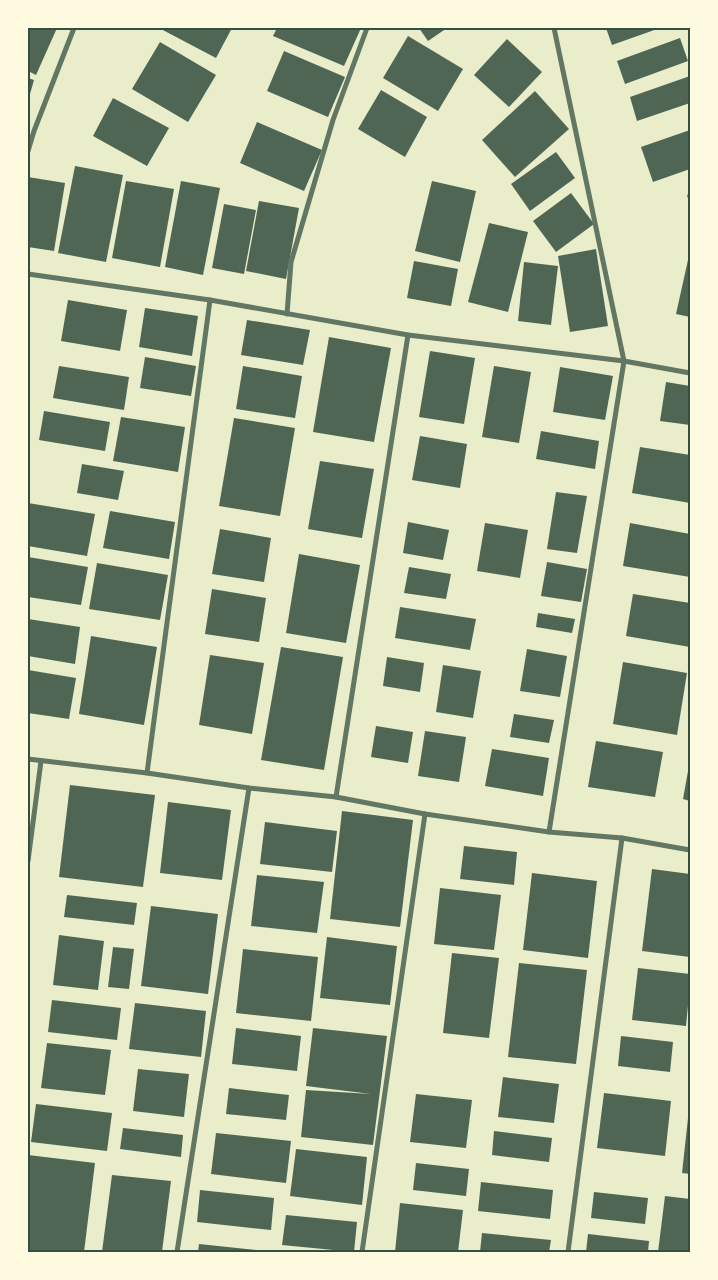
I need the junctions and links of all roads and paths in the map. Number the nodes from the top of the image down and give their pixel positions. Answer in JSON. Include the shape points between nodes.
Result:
{"nodes":[{"id":1,"x":74,"y":28,"type":"edge"},
{"id":2,"x":367,"y":28,"type":"edge"},
{"id":3,"x":554,"y":28,"type":"edge"},
{"id":4,"x":28,"y":150,"type":"edge"},
{"id":5,"x":28,"y":274,"type":"edge"},
{"id":6,"x":210,"y":300,"type":"junction"},
{"id":7,"x":287,"y":314,"type":"junction"},
{"id":8,"x":408,"y":335,"type":"junction"},
{"id":9,"x":624,"y":361,"type":"junction"},
{"id":10,"x":690,"y":373,"type":"edge"},
{"id":11,"x":28,"y":759,"type":"edge"},
{"id":12,"x":41,"y":761,"type":"junction"},
{"id":13,"x":147,"y":773,"type":"junction"},
{"id":14,"x":249,"y":788,"type":"junction"},
{"id":15,"x":336,"y":797,"type":"junction"},
{"id":16,"x":425,"y":814,"type":"junction"},
{"id":17,"x":549,"y":832,"type":"junction"},
{"id":18,"x":622,"y":838,"type":"junction"},
{"id":19,"x":690,"y":850,"type":"edge"},
{"id":20,"x":28,"y":860,"type":"edge"},
{"id":21,"x":177,"y":1252,"type":"edge"},
{"id":22,"x":362,"y":1252,"type":"edge"},
{"id":23,"x":568,"y":1252,"type":"edge"}],
"edges":[{"from":1,"to":4,"type":"street"},
{"from":2,"to":7,"type":"street","via":[[334,120],[291,262]]},
{"from":3,"to":9,"type":"street"},
{"from":5,"to":6,"type":"street"},
{"from":6,"to":7,"type":"street"},
{"from":6,"to":13,"type":"street"},
{"from":7,"to":8,"type":"street"},
{"from":8,"to":9,"type":"street"},
{"from":8,"to":15,"type":"street"},
{"from":9,"to":10,"type":"street"},
{"from":9,"to":17,"type":"street"},
{"from":11,"to":12,"type":"street"},
{"from":12,"to":13,"type":"street"},
{"from":12,"to":20,"type":"street"},
{"from":13,"to":14,"type":"street"},
{"from":14,"to":15,"type":"street"},
{"from":14,"to":21,"type":"street"},
{"from":15,"to":16,"type":"street"},
{"from":16,"to":17,"type":"street"},
{"from":16,"to":22,"type":"street"},
{"from":17,"to":18,"type":"street"},
{"from":18,"to":19,"type":"street"},
{"from":18,"to":23,"type":"street"}]}
